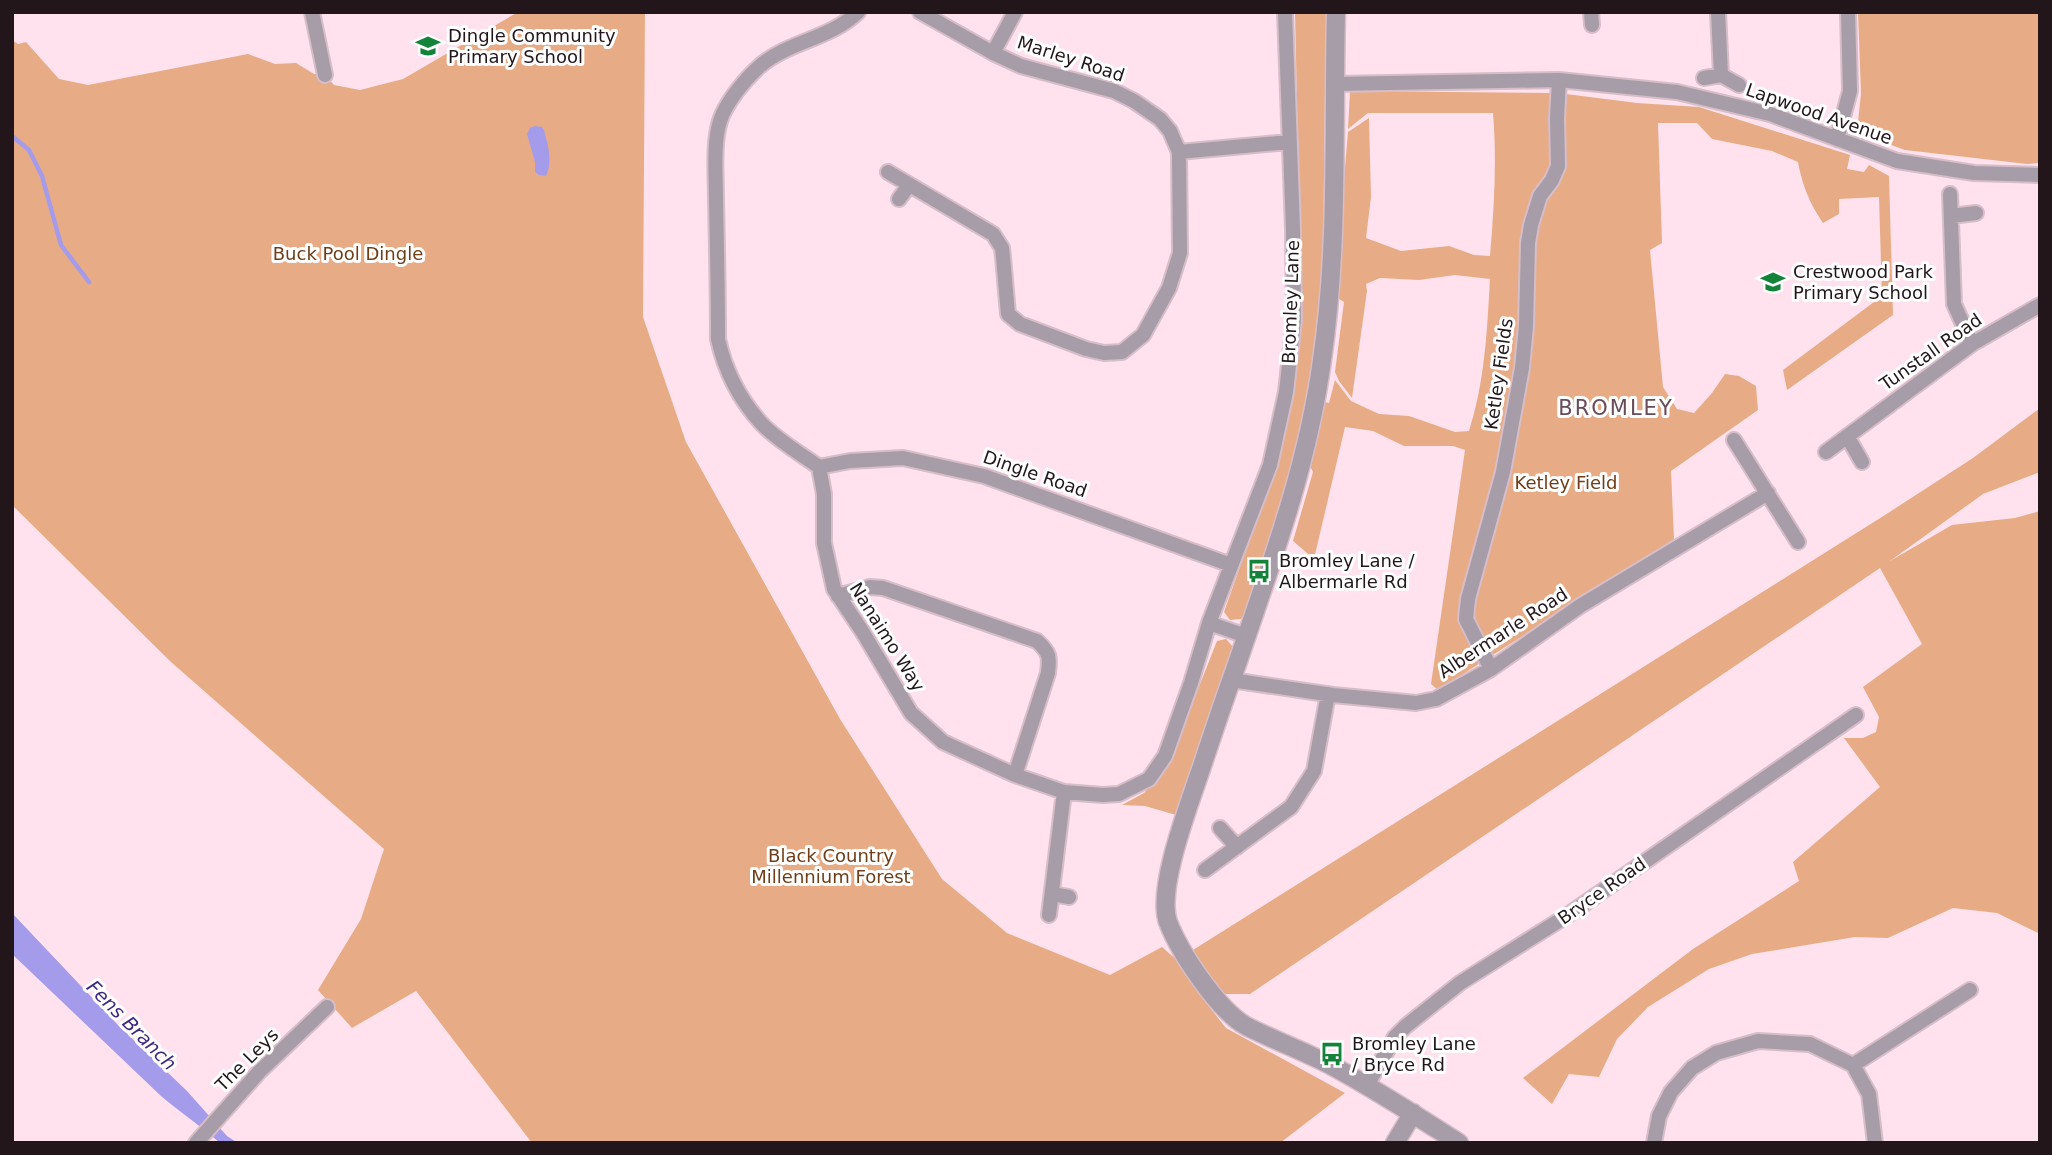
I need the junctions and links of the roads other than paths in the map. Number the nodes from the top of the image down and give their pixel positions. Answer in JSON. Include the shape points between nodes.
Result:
{"nodes":[{"id":1,"x":312,"y":12,"type":"edge"},
{"id":2,"x":858,"y":12,"type":"edge"},
{"id":3,"x":920,"y":12,"type":"edge"},
{"id":4,"x":1015,"y":12,"type":"edge"},
{"id":5,"x":1285,"y":12,"type":"edge"},
{"id":6,"x":1336,"y":12,"type":"edge"},
{"id":7,"x":1718,"y":12,"type":"edge"},
{"id":8,"x":1848,"y":12,"type":"edge"},
{"id":9,"x":993,"y":53,"type":"junction"},
{"id":10,"x":325,"y":75,"type":"dead end"},
{"id":11,"x":1721,"y":75,"type":"junction"},
{"id":12,"x":1704,"y":78,"type":"dead end"},
{"id":13,"x":1559,"y":80,"type":"junction"},
{"id":14,"x":1335,"y":84,"type":"junction"},
{"id":15,"x":1739,"y":85,"type":"dead end"},
{"id":16,"x":1837,"y":139,"type":"junction"},
{"id":17,"x":1289,"y":142,"type":"junction"},
{"id":18,"x":1179,"y":152,"type":"junction"},
{"id":19,"x":888,"y":172,"type":"dead end"},
{"id":20,"x":2040,"y":175,"type":"edge"},
{"id":21,"x":909,"y":184,"type":"junction"},
{"id":22,"x":1951,"y":194,"type":"dead end"},
{"id":23,"x":899,"y":199,"type":"dead end"},
{"id":24,"x":1976,"y":213,"type":"dead end"},
{"id":25,"x":1951,"y":216,"type":"junction"},
{"id":26,"x":2040,"y":305,"type":"edge"},
{"id":27,"x":1972,"y":344,"type":"junction"},
{"id":28,"x":1847,"y":436,"type":"junction"},
{"id":29,"x":1734,"y":440,"type":"dead end"},
{"id":30,"x":1826,"y":452,"type":"dead end"},
{"id":31,"x":1862,"y":462,"type":"dead end"},
{"id":32,"x":819,"y":467,"type":"junction"},
{"id":33,"x":1768,"y":493,"type":"junction"},
{"id":34,"x":1798,"y":542,"type":"dead end"},
{"id":35,"x":1231,"y":565,"type":"junction"},
{"id":36,"x":838,"y":596,"type":"junction"},
{"id":37,"x":1209,"y":623,"type":"junction"},
{"id":38,"x":1246,"y":636,"type":"junction"},
{"id":39,"x":1491,"y":668,"type":"junction"},
{"id":40,"x":1231,"y":680,"type":"junction"},
{"id":41,"x":1328,"y":694,"type":"junction"},
{"id":42,"x":1856,"y":715,"type":"dead end"},
{"id":43,"x":1015,"y":775,"type":"junction"},
{"id":44,"x":1064,"y":792,"type":"junction"},
{"id":45,"x":1220,"y":828,"type":"dead end"},
{"id":46,"x":1237,"y":847,"type":"junction"},
{"id":47,"x":1205,"y":870,"type":"dead end"},
{"id":48,"x":1052,"y":894,"type":"junction"},
{"id":49,"x":1069,"y":897,"type":"dead end"},
{"id":50,"x":1049,"y":915,"type":"dead end"},
{"id":51,"x":1970,"y":990,"type":"dead end"},
{"id":52,"x":327,"y":1007,"type":"dead end"},
{"id":53,"x":1853,"y":1065,"type":"junction"},
{"id":54,"x":1367,"y":1085,"type":"junction"},
{"id":55,"x":1413,"y":1113,"type":"junction"},
{"id":56,"x":198,"y":1141,"type":"edge"},
{"id":57,"x":1395,"y":1143,"type":"edge"},
{"id":58,"x":1459,"y":1143,"type":"edge"},
{"id":59,"x":1654,"y":1143,"type":"edge"},
{"id":60,"x":1875,"y":1143,"type":"edge"}],
"edges":[{"from":1,"to":10,"type":"street"},
{"from":2,"to":32,"type":"street","via":[[830,32],[777,53],[753,72],[720,120],[717,136],[722,359],[739,394],[763,425]]},
{"from":3,"to":9,"type":"street","name":"Marley Road"},
{"from":4,"to":9,"type":"street"},
{"from":5,"to":17,"type":"street","name":"Bromley Lane"},
{"from":6,"to":14,"type":"street","name":"Bromley Lane"},
{"from":7,"to":11,"type":"street"},
{"from":8,"to":16,"type":"street","via":[[1850,91]]},
{"from":9,"to":18,"type":"street","name":"Marley Road","via":[[1134,101],[1160,118]]},
{"from":11,"to":12,"type":"street"},
{"from":11,"to":15,"type":"street"},
{"from":13,"to":14,"type":"street","name":"Lapwood Avenue"},
{"from":13,"to":16,"type":"street","name":"Lapwood Avenue","via":[[1677,92],[1770,114]]},
{"from":13,"to":39,"type":"street","name":"Ketley Fields","via":[[1558,166],[1540,196],[1531,225],[1522,368],[1503,472],[1468,599],[1466,619]]},
{"from":14,"to":38,"type":"street","name":"Bromley Lane","via":[[1334,217],[1322,361],[1298,477]]},
{"from":16,"to":20,"type":"street","name":"Lapwood Avenue","via":[[1897,162],[1974,173]]},
{"from":17,"to":18,"type":"street"},
{"from":17,"to":35,"type":"street","name":"Bromley Lane","via":[[1294,320],[1286,392],[1270,465]]},
{"from":18,"to":21,"type":"street","name":"Marley Road","via":[[1180,253],[1169,288],[1143,335],[1122,352],[1086,349],[1013,319],[1008,314],[1002,248],[993,234]]},
{"from":19,"to":21,"type":"street","name":"Marley Road"},
{"from":21,"to":23,"type":"street"},
{"from":22,"to":25,"type":"street"},
{"from":24,"to":25,"type":"street"},
{"from":25,"to":27,"type":"street","via":[[1954,304]]},
{"from":26,"to":27,"type":"street","name":"Tunstall Road"},
{"from":27,"to":28,"type":"street","name":"Tunstall Road"},
{"from":28,"to":30,"type":"street","name":"Tunstall Road"},
{"from":28,"to":31,"type":"street"},
{"from":29,"to":33,"type":"street"},
{"from":32,"to":35,"type":"street","name":"Dingle Road","via":[[903,458],[984,476]]},
{"from":32,"to":36,"type":"street","name":"Nanaimo Way","via":[[824,543]]},
{"from":33,"to":34,"type":"street"},
{"from":33,"to":39,"type":"street","name":"Albermarle Road","via":[[1580,606]]},
{"from":35,"to":37,"type":"street","name":"Bromley Lane"},
{"from":36,"to":43,"type":"street","name":"Nanaimo Way","via":[[911,713],[943,742]]},
{"from":36,"to":43,"type":"street","via":[[883,588],[1037,641],[1045,648],[1050,658],[1048,673]]},
{"from":37,"to":38,"type":"street"},
{"from":37,"to":44,"type":"street","name":"Nanaimo Way","via":[[1165,756],[1149,779],[1119,793]]},
{"from":38,"to":40,"type":"street","name":"Bromley Lane"},
{"from":39,"to":41,"type":"street","name":"Albermarle Road","via":[[1436,699],[1416,703]]},
{"from":40,"to":41,"type":"street","name":"Albermarle Road"},
{"from":40,"to":54,"type":"street","name":"Bromley Lane","via":[[1184,820],[1168,879],[1166,913],[1214,999],[1244,1024]]},
{"from":41,"to":46,"type":"street","via":[[1314,771],[1291,807]]},
{"from":42,"to":54,"type":"street","name":"Bryce Road","via":[[1568,915],[1460,983],[1400,1031]]},
{"from":43,"to":44,"type":"street","name":"Nanaimo Way"},
{"from":44,"to":48,"type":"street"},
{"from":45,"to":46,"type":"street"},
{"from":46,"to":47,"type":"street"},
{"from":48,"to":49,"type":"street"},
{"from":48,"to":50,"type":"street"},
{"from":51,"to":53,"type":"street"},
{"from":52,"to":56,"type":"street","name":"The Leys","via":[[259,1072]]},
{"from":53,"to":59,"type":"street","via":[[1810,1044],[1758,1041],[1716,1053],[1692,1068],[1671,1092],[1659,1116]]},
{"from":53,"to":60,"type":"street","via":[[1869,1094]]},
{"from":54,"to":55,"type":"street"},
{"from":55,"to":57,"type":"street"},
{"from":55,"to":58,"type":"street"}]}
